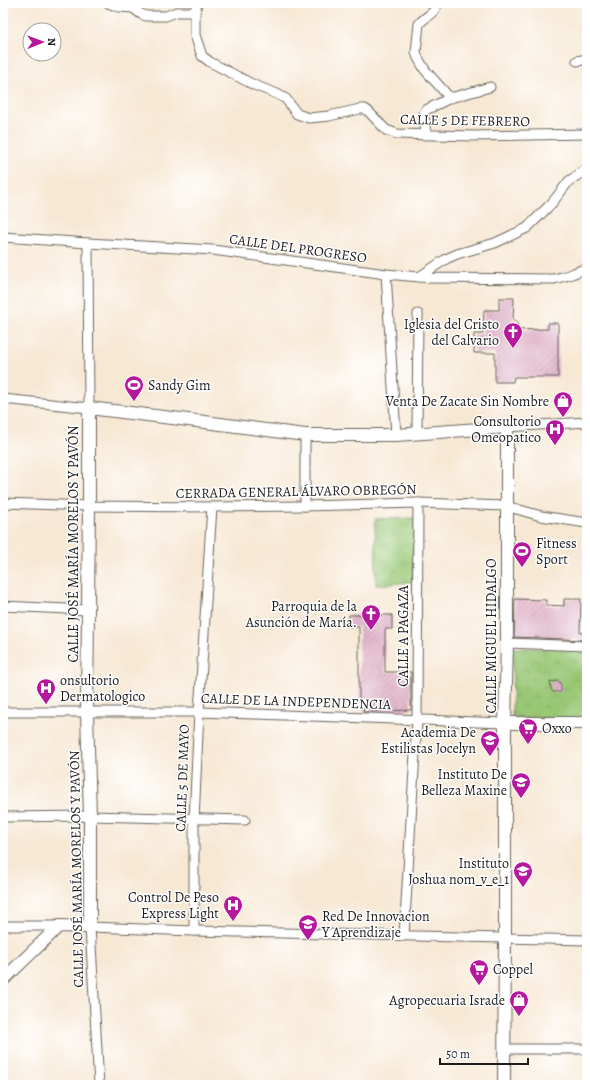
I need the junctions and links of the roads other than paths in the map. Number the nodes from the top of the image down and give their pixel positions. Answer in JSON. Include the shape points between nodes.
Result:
{"nodes":[{"id":1,"x":108,"y":3,"type":"edge"},
{"id":2,"x":438,"y":3,"type":"edge"},
{"id":3,"x":196,"y":7,"type":"edge"},
{"id":4,"x":587,"y":59,"type":"edge"},
{"id":5,"x":577,"y":61,"type":"dead end"},
{"id":6,"x":490,"y":87,"type":"dead end"},
{"id":7,"x":450,"y":98,"type":"junction"},
{"id":8,"x":587,"y":134,"type":"edge"},
{"id":9,"x":426,"y":135,"type":"junction"},
{"id":10,"x":587,"y":169,"type":"edge"},
{"id":11,"x":3,"y":237,"type":"edge"},
{"id":12,"x":88,"y":243,"type":"junction"},
{"id":13,"x":587,"y":268,"type":"edge"},
{"id":14,"x":386,"y":274,"type":"junction"},
{"id":15,"x":419,"y":277,"type":"junction"},
{"id":16,"x":418,"y":314,"type":"dead end"},
{"id":17,"x":3,"y":399,"type":"edge"},
{"id":18,"x":89,"y":408,"type":"junction"},
{"id":19,"x":587,"y":422,"type":"edge"},
{"id":20,"x":507,"y":427,"type":"junction"},
{"id":21,"x":417,"y":433,"type":"junction"},
{"id":22,"x":396,"y":435,"type":"junction"},
{"id":23,"x":305,"y":436,"type":"junction"},
{"id":24,"x":3,"y":503,"type":"edge"},
{"id":25,"x":418,"y":503,"type":"junction"},
{"id":26,"x":89,"y":506,"type":"junction"},
{"id":27,"x":306,"y":506,"type":"junction"},
{"id":28,"x":506,"y":506,"type":"junction"},
{"id":29,"x":212,"y":507,"type":"junction"},
{"id":30,"x":587,"y":523,"type":"edge"},
{"id":31,"x":3,"y":606,"type":"edge"},
{"id":32,"x":88,"y":610,"type":"junction"},
{"id":33,"x":506,"y":643,"type":"junction"},
{"id":34,"x":587,"y":646,"type":"edge"},
{"id":35,"x":3,"y":712,"type":"edge"},
{"id":36,"x":199,"y":712,"type":"junction"},
{"id":37,"x":87,"y":713,"type":"junction"},
{"id":38,"x":416,"y":720,"type":"junction"},
{"id":39,"x":505,"y":723,"type":"junction"},
{"id":40,"x":587,"y":723,"type":"edge"},
{"id":41,"x":90,"y":816,"type":"junction"},
{"id":42,"x":3,"y":817,"type":"edge"},
{"id":43,"x":194,"y":820,"type":"junction"},
{"id":44,"x":245,"y":820,"type":"dead end"},
{"id":45,"x":3,"y":926,"type":"edge"},
{"id":46,"x":59,"y":926,"type":"junction"},
{"id":47,"x":90,"y":927,"type":"junction"},
{"id":48,"x":194,"y":931,"type":"junction"},
{"id":49,"x":404,"y":936,"type":"junction"},
{"id":50,"x":506,"y":938,"type":"junction"},
{"id":51,"x":587,"y":940,"type":"edge"},
{"id":52,"x":3,"y":980,"type":"edge"},
{"id":53,"x":505,"y":1049,"type":"junction"},
{"id":54,"x":587,"y":1049,"type":"edge"},
{"id":55,"x":99,"y":1085,"type":"edge"},
{"id":56,"x":504,"y":1085,"type":"edge"}],
"edges":[{"from":1,"to":3,"type":"street","via":[[133,8],[146,16],[166,16]]},
{"from":2,"to":7,"type":"street","via":[[432,13],[419,24],[416,52],[425,70]]},
{"from":3,"to":9,"type":"street","name":"CALLE 5 DE FEBRERO","via":[[195,35],[202,56],[254,85],[286,99],[298,114],[316,118],[360,108],[369,112],[390,132]]},
{"from":4,"to":5,"type":"street"},
{"from":6,"to":7,"type":"street"},
{"from":7,"to":9,"type":"street","via":[[424,113]]},
{"from":8,"to":9,"type":"street","name":"CALLE 5 DE FEBRERO"},
{"from":10,"to":15,"type":"street","via":[[569,181],[528,228],[495,244],[457,254]]},
{"from":11,"to":12,"type":"street","name":"CALLE DEL PROGRESO"},
{"from":12,"to":14,"type":"street","name":"CALLE DEL PROGRESO","via":[[213,250]]},
{"from":12,"to":18,"type":"street","name":"CALLE JOSÉ MARÍA MORELOS Y PAVÓN"},
{"from":13,"to":15,"type":"street","name":"CALLE DEL PROGRESO","via":[[554,279]]},
{"from":14,"to":15,"type":"street","name":"CALLE DEL PROGRESO"},
{"from":14,"to":22,"type":"street"},
{"from":16,"to":21,"type":"street"},
{"from":17,"to":18,"type":"street"},
{"from":18,"to":23,"type":"street"},
{"from":18,"to":26,"type":"street","name":"CALLE JOSÉ MARÍA MORELOS Y PAVÓN"},
{"from":19,"to":20,"type":"street"},
{"from":20,"to":21,"type":"street"},
{"from":20,"to":28,"type":"street","name":"CALLE MIGUEL HIDALGO"},
{"from":21,"to":22,"type":"street"},
{"from":22,"to":23,"type":"street"},
{"from":23,"to":27,"type":"street"},
{"from":24,"to":26,"type":"street","name":"CERRADA GENERAL ÁLVARO OBREGÓN"},
{"from":25,"to":27,"type":"street","name":"CERRADA GENERAL ÁLVARO OBREGÓN"},
{"from":25,"to":28,"type":"street","name":"CERRADA GENERAL ÁLVARO OBREGÓN"},
{"from":25,"to":38,"type":"street","name":"CALLE A PAGAZA"},
{"from":26,"to":29,"type":"street","name":"CERRADA GENERAL ÁLVARO OBREGÓN"},
{"from":26,"to":32,"type":"street","name":"CALLE JOSÉ MARÍA MORELOS Y PAVÓN"},
{"from":27,"to":29,"type":"street","name":"CERRADA GENERAL ÁLVARO OBREGÓN"},
{"from":28,"to":30,"type":"street","name":"CERRADA GENERAL ÁLVARO OBREGÓN","via":[[541,516]]},
{"from":28,"to":33,"type":"street","name":"CALLE MIGUEL HIDALGO"},
{"from":29,"to":36,"type":"street","name":"CALLE 5 DE MAYO"},
{"from":31,"to":32,"type":"street"},
{"from":32,"to":37,"type":"street","name":"CALLE JOSÉ MARÍA MORELOS Y PAVÓN"},
{"from":33,"to":34,"type":"street"},
{"from":33,"to":39,"type":"street","name":"CALLE MIGUEL HIDALGO"},
{"from":35,"to":37,"type":"street","name":"CALLE DE LA INDEPENDENCIA"},
{"from":36,"to":37,"type":"street","name":"CALLE DE LA INDEPENDENCIA"},
{"from":36,"to":38,"type":"street","name":"CALLE DE LA INDEPENDENCIA"},
{"from":36,"to":43,"type":"street","name":"CALLE 5 DE MAYO"},
{"from":37,"to":41,"type":"street","name":"CALLE JOSÉ MARÍA MORELOS Y PAVÓN"},
{"from":38,"to":39,"type":"street","name":"CALLE DE LA INDEPENDENCIA"},
{"from":38,"to":49,"type":"street","name":"CALLE A PAGAZA"},
{"from":39,"to":40,"type":"street","name":"CALLE DE LA INDEPENDENCIA"},
{"from":39,"to":50,"type":"street","name":"CALLE MIGUEL HIDALGO"},
{"from":41,"to":42,"type":"street"},
{"from":41,"to":43,"type":"street"},
{"from":41,"to":47,"type":"street","name":"CALLE JOSÉ MARÍA MORELOS Y PAVÓN"},
{"from":43,"to":44,"type":"street"},
{"from":43,"to":48,"type":"street","name":"CALLE 5 DE MAYO"},
{"from":45,"to":46,"type":"street"},
{"from":46,"to":47,"type":"street"},
{"from":46,"to":52,"type":"street"},
{"from":47,"to":48,"type":"street"},
{"from":47,"to":55,"type":"street","name":"CALLE JOSÉ MARÍA MORELOS Y PAVÓN"},
{"from":48,"to":49,"type":"street"},
{"from":49,"to":50,"type":"street"},
{"from":50,"to":51,"type":"street"},
{"from":50,"to":53,"type":"street","name":"CALLE MIGUEL HIDALGO"},
{"from":53,"to":54,"type":"street"},
{"from":53,"to":56,"type":"street","name":"CALLE MIGUEL HIDALGO"}]}
